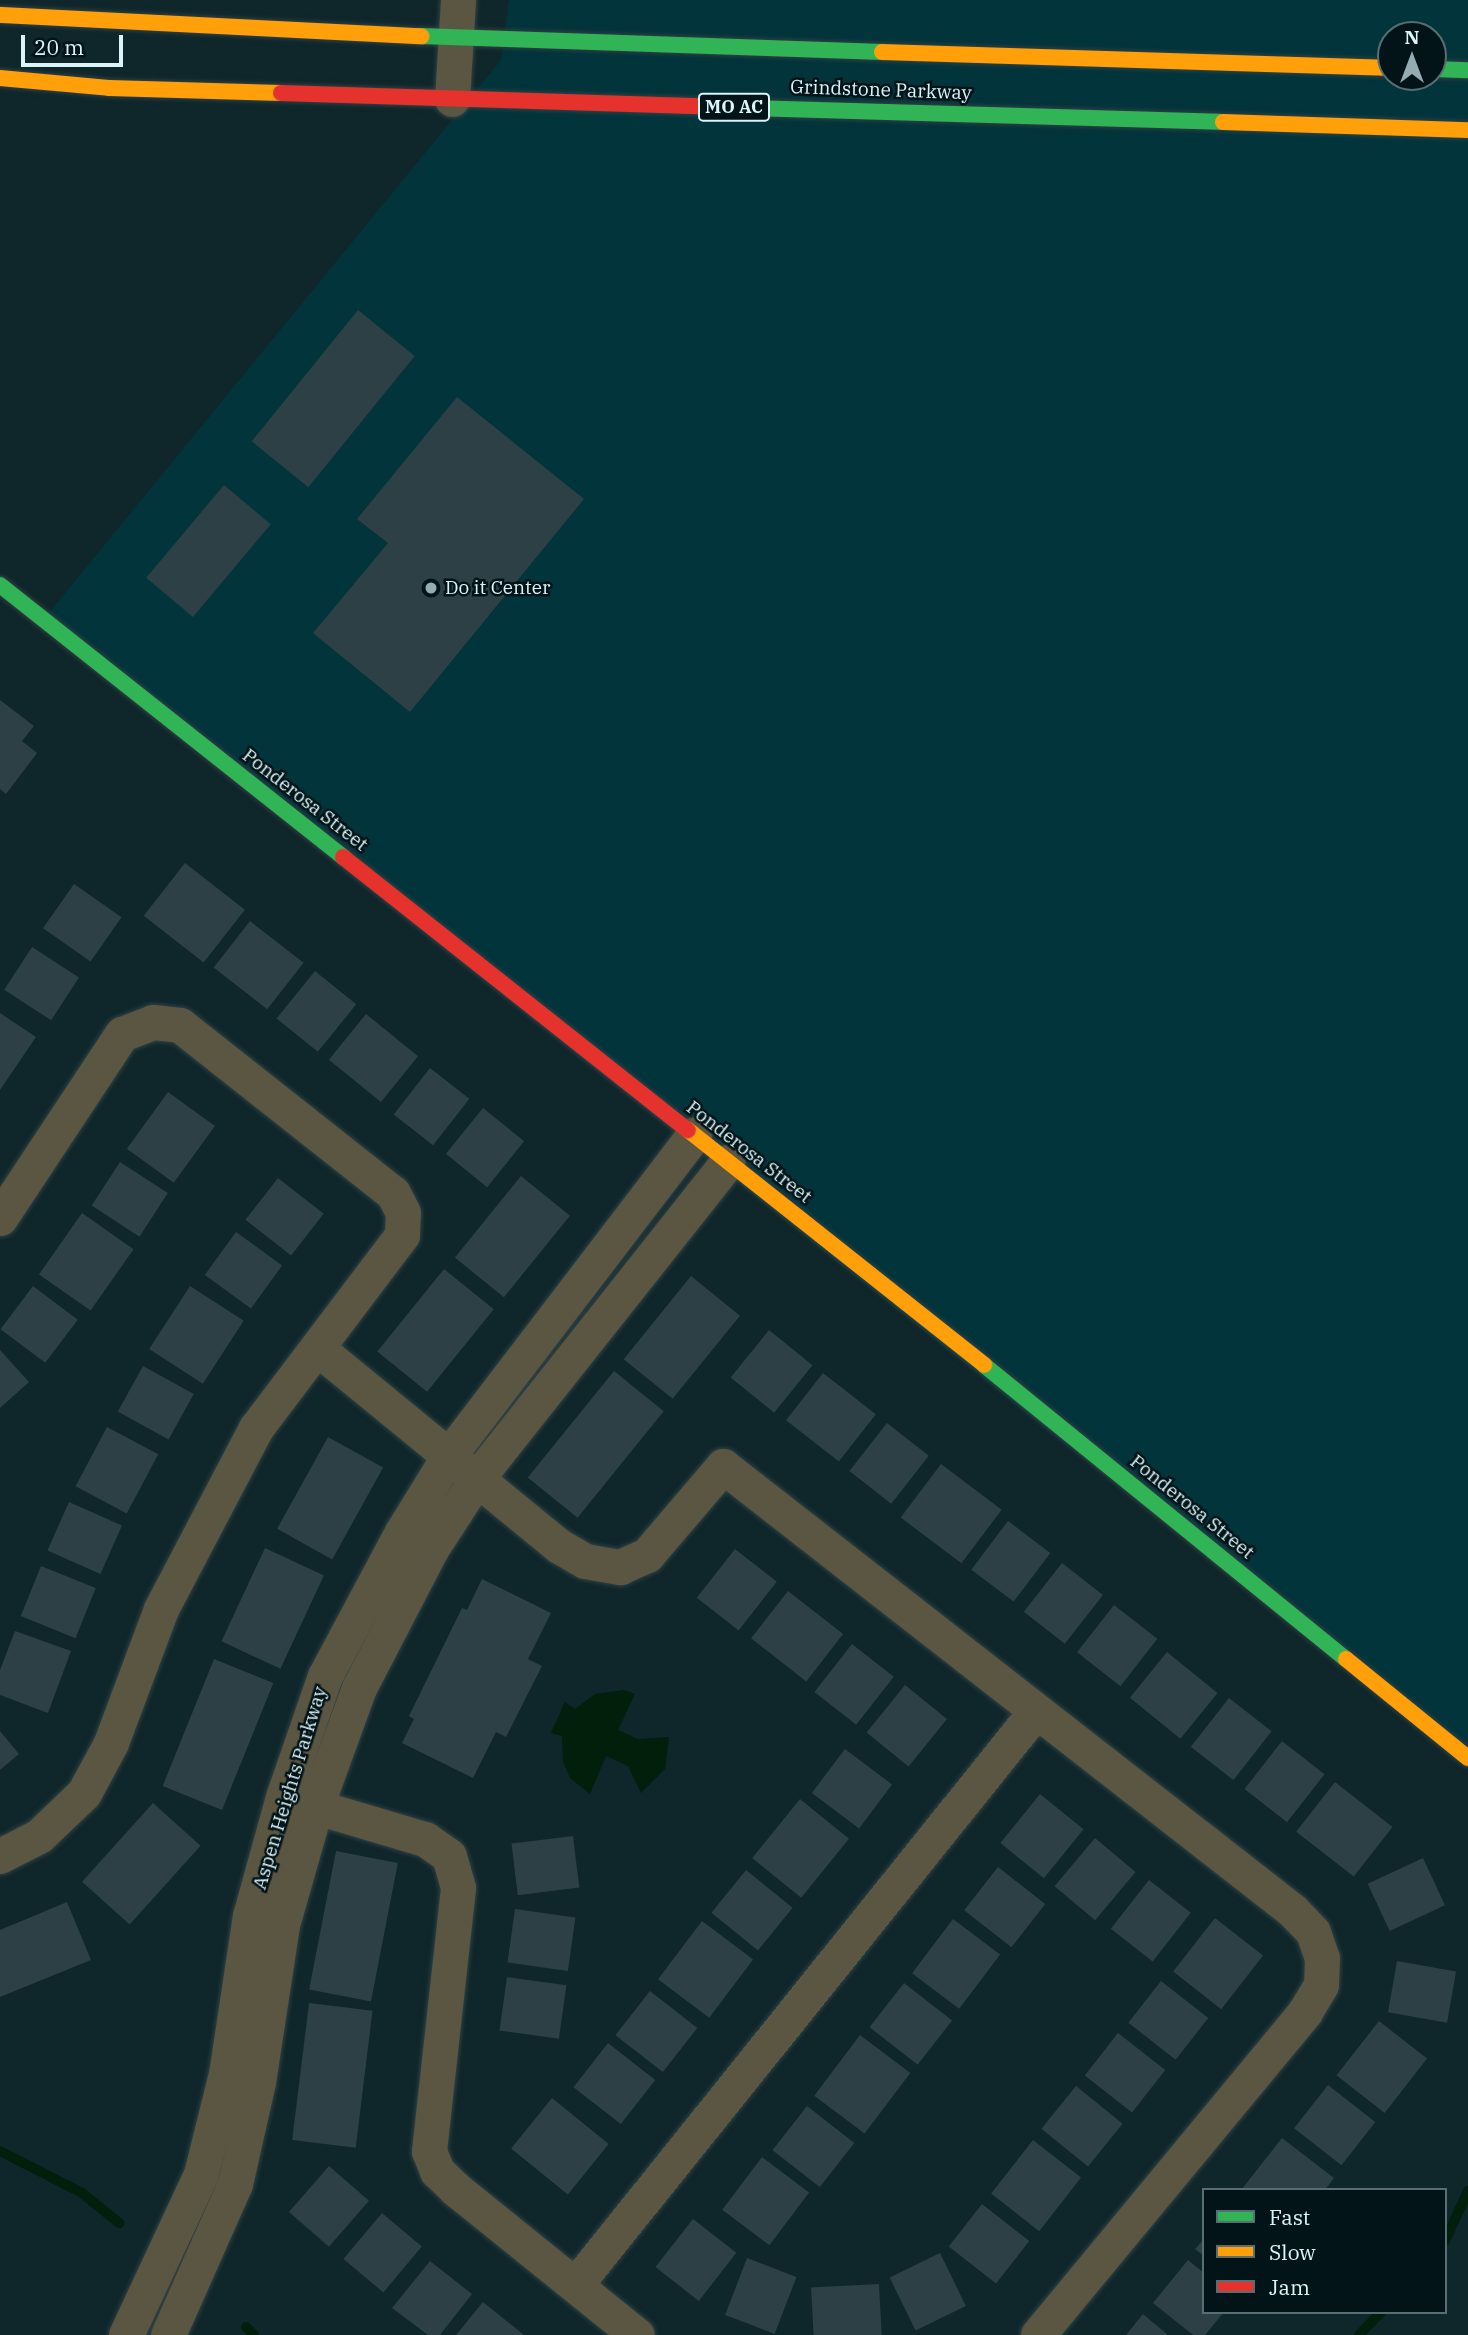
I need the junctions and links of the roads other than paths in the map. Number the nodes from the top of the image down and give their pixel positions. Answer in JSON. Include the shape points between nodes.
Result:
{"nodes":[{"id":1,"x":458,"y":0,"type":"edge"},
{"id":2,"x":0,"y":15,"type":"edge"},
{"id":3,"x":456,"y":38,"type":"junction"},
{"id":4,"x":1377,"y":68,"type":"edge"},
{"id":5,"x":1447,"y":69,"type":"edge"},
{"id":6,"x":1468,"y":70,"type":"edge"},
{"id":7,"x":0,"y":78,"type":"edge"},
{"id":8,"x":452,"y":99,"type":"junction"},
{"id":9,"x":1468,"y":130,"type":"edge"},
{"id":10,"x":0,"y":585,"type":"edge"},
{"id":11,"x":694,"y":1135,"type":"junction"},
{"id":12,"x":728,"y":1162,"type":"junction"},
{"id":13,"x":0,"y":1218,"type":"edge"},
{"id":14,"x":317,"y":1348,"type":"junction"},
{"id":15,"x":450,"y":1454,"type":"junction"},
{"id":16,"x":478,"y":1477,"type":"junction"},
{"id":17,"x":1035,"y":1712,"type":"junction"},
{"id":18,"x":1468,"y":1758,"type":"edge"},
{"id":19,"x":283,"y":1797,"type":"junction"},
{"id":20,"x":316,"y":1806,"type":"junction"},
{"id":21,"x":0,"y":1856,"type":"edge"},
{"id":22,"x":576,"y":2284,"type":"junction"},
{"id":23,"x":126,"y":2335,"type":"edge"},
{"id":24,"x":168,"y":2335,"type":"edge"},
{"id":25,"x":637,"y":2335,"type":"edge"},
{"id":26,"x":1038,"y":2335,"type":"edge"}],
"edges":[{"from":1,"to":3,"type":"street"},
{"from":2,"to":3,"type":"main road","name":"Grindstone Parkway"},
{"from":3,"to":4,"type":"main road","name":"Grindstone Parkway"},
{"from":3,"to":8,"type":"street"},
{"from":5,"to":6,"type":"main road"},
{"from":7,"to":8,"type":"main road","name":"Grindstone Parkway","number":"MO AC","via":[[109,88]]},
{"from":8,"to":9,"type":"main road","name":"Grindstone Parkway","number":"MO AC"},
{"from":10,"to":11,"type":"main road","name":"Ponderosa Street"},
{"from":11,"to":12,"type":"main road","name":"Ponderosa Street"},
{"from":11,"to":15,"type":"street","name":"Aspen Heights Parkway"},
{"from":12,"to":16,"type":"street","name":"Aspen Heights Parkway"},
{"from":12,"to":18,"type":"main road","name":"Ponderosa Street"},
{"from":13,"to":14,"type":"street","via":[[122,1034],[153,1021],[180,1026],[393,1193],[403,1213],[402,1235]]},
{"from":14,"to":15,"type":"street"},
{"from":14,"to":21,"type":"street","via":[[256,1428],[167,1597],[111,1743],[84,1793],[39,1836]]},
{"from":15,"to":16,"type":"street"},
{"from":15,"to":19,"type":"street","name":"Aspen Heights Parkway","via":[[402,1532],[325,1676]]},
{"from":16,"to":17,"type":"street","via":[[559,1546],[585,1561],[620,1567],[647,1555],[723,1466]]},
{"from":16,"to":20,"type":"street","name":"Aspen Heights Parkway","via":[[431,1549],[359,1688]]},
{"from":17,"to":22,"type":"street"},
{"from":17,"to":26,"type":"street","via":[[1292,1910],[1313,1932],[1322,1958],[1321,1985],[1305,2012]]},
{"from":19,"to":20,"type":"street"},
{"from":19,"to":23,"type":"street","name":"Aspen Heights Parkway","via":[[250,1916],[226,2074],[201,2174]]},
{"from":20,"to":22,"type":"street","via":[[425,1839],[449,1856],[458,1888],[429,2151],[437,2171],[457,2190]]},
{"from":20,"to":24,"type":"street","name":"Aspen Heights Parkway","via":[[282,1925],[258,2082],[234,2184]]},
{"from":22,"to":25,"type":"street"}]}
